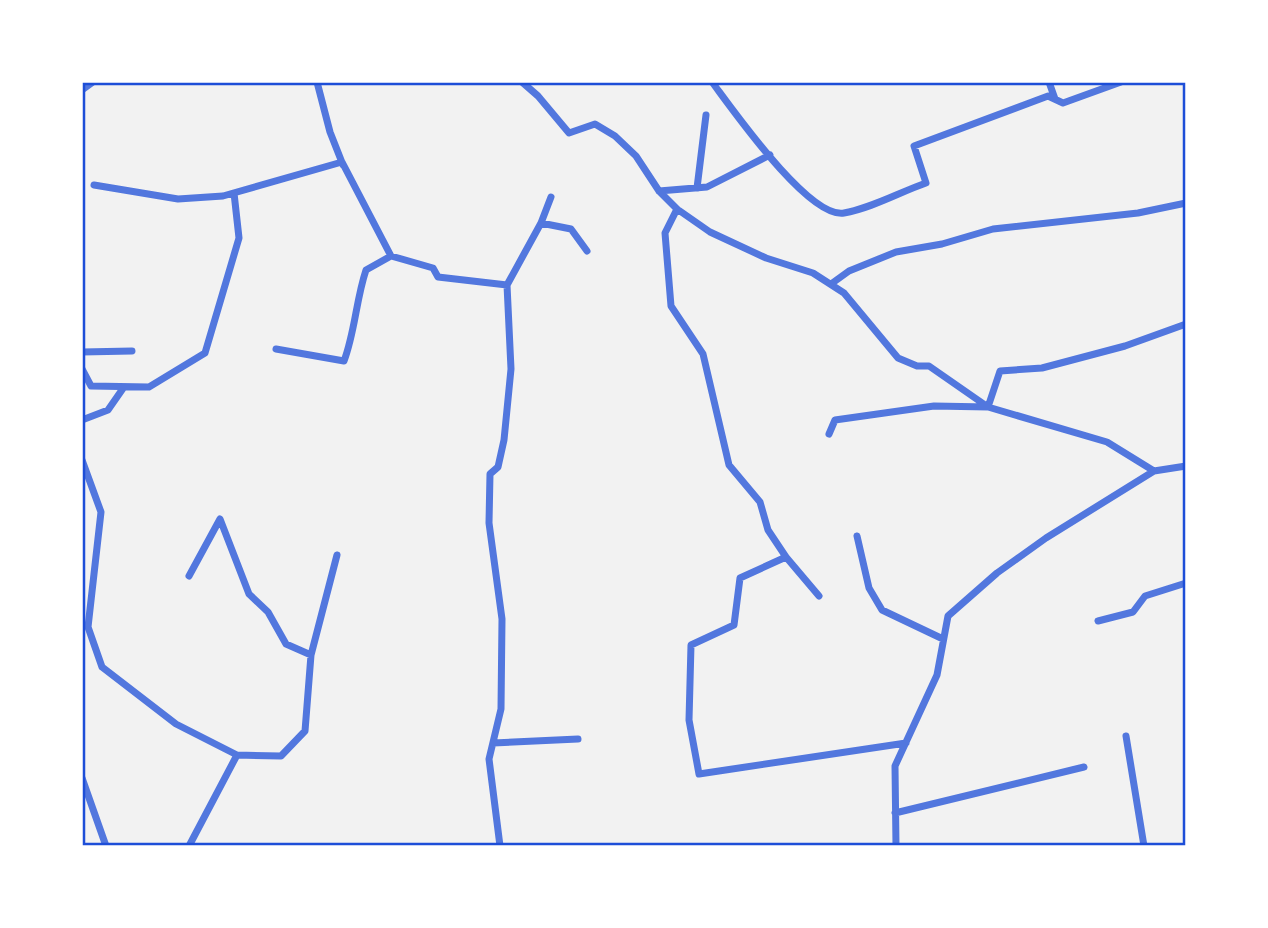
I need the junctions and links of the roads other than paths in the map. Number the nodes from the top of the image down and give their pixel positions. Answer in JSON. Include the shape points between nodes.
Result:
{"nodes":[{"id":1,"x":93,"y":82,"type":"edge"},
{"id":2,"x":317,"y":82,"type":"edge"},
{"id":3,"x":522,"y":82,"type":"edge"},
{"id":4,"x":712,"y":82,"type":"edge"},
{"id":5,"x":1049,"y":82,"type":"edge"},
{"id":6,"x":1121,"y":82,"type":"edge"},
{"id":7,"x":82,"y":90,"type":"edge"},
{"id":8,"x":1055,"y":99,"type":"junction"},
{"id":9,"x":706,"y":115,"type":"dead end"},
{"id":10,"x":770,"y":155,"type":"junction"},
{"id":11,"x":344,"y":165,"type":"junction"},
{"id":12,"x":94,"y":185,"type":"dead end"},
{"id":13,"x":697,"y":188,"type":"junction"},
{"id":14,"x":659,"y":191,"type":"junction"},
{"id":15,"x":234,"y":193,"type":"junction"},
{"id":16,"x":551,"y":197,"type":"dead end"},
{"id":17,"x":1186,"y":204,"type":"edge"},
{"id":18,"x":677,"y":209,"type":"junction"},
{"id":19,"x":541,"y":223,"type":"junction"},
{"id":20,"x":587,"y":251,"type":"dead end"},
{"id":21,"x":391,"y":256,"type":"junction"},
{"id":22,"x":831,"y":284,"type":"junction"},
{"id":23,"x":507,"y":285,"type":"junction"},
{"id":24,"x":1186,"y":324,"type":"edge"},
{"id":25,"x":276,"y":348,"type":"dead end"},
{"id":26,"x":132,"y":351,"type":"dead end"},
{"id":27,"x":82,"y":352,"type":"edge"},
{"id":28,"x":82,"y":369,"type":"edge"},
{"id":29,"x":124,"y":387,"type":"junction"},
{"id":30,"x":988,"y":407,"type":"junction"},
{"id":31,"x":82,"y":419,"type":"edge"},
{"id":32,"x":830,"y":434,"type":"dead end"},
{"id":33,"x":82,"y":460,"type":"edge"},
{"id":34,"x":1186,"y":466,"type":"edge"},
{"id":35,"x":1154,"y":471,"type":"junction"},
{"id":36,"x":857,"y":536,"type":"dead end"},
{"id":37,"x":337,"y":555,"type":"dead end"},
{"id":38,"x":786,"y":557,"type":"junction"},
{"id":39,"x":189,"y":576,"type":"dead end"},
{"id":40,"x":1186,"y":583,"type":"edge"},
{"id":41,"x":818,"y":596,"type":"dead end"},
{"id":42,"x":1098,"y":621,"type":"dead end"},
{"id":43,"x":943,"y":639,"type":"junction"},
{"id":44,"x":311,"y":655,"type":"junction"},
{"id":45,"x":1126,"y":736,"type":"dead end"},
{"id":46,"x":578,"y":740,"type":"dead end"},
{"id":47,"x":493,"y":743,"type":"junction"},
{"id":48,"x":906,"y":743,"type":"junction"},
{"id":49,"x":237,"y":755,"type":"junction"},
{"id":50,"x":1084,"y":767,"type":"dead end"},
{"id":51,"x":82,"y":778,"type":"edge"},
{"id":52,"x":895,"y":813,"type":"junction"},
{"id":53,"x":106,"y":846,"type":"edge"},
{"id":54,"x":189,"y":846,"type":"edge"},
{"id":55,"x":500,"y":846,"type":"edge"},
{"id":56,"x":896,"y":846,"type":"edge"},
{"id":57,"x":1144,"y":846,"type":"edge"}],
"edges":[{"from":1,"to":7,"type":"street"},
{"from":2,"to":11,"type":"street"},
{"from":3,"to":14,"type":"street","via":[[569,133],[595,124],[615,135],[636,156]]},
{"from":4,"to":10,"type":"street"},
{"from":5,"to":8,"type":"street"},
{"from":6,"to":8,"type":"street","via":[[1063,103]]},
{"from":8,"to":10,"type":"street","via":[[1048,96],[914,146],[926,183],[842,213],[817,204]]},
{"from":9,"to":13,"type":"street"},
{"from":10,"to":13,"type":"street"},
{"from":11,"to":15,"type":"street"},
{"from":11,"to":21,"type":"street"},
{"from":12,"to":15,"type":"street","via":[[178,199]]},
{"from":13,"to":14,"type":"street"},
{"from":14,"to":18,"type":"street"},
{"from":15,"to":29,"type":"street","via":[[239,238],[205,353],[149,387]]},
{"from":16,"to":19,"type":"street"},
{"from":17,"to":22,"type":"street","via":[[993,229],[896,252],[849,271]]},
{"from":18,"to":22,"type":"street","via":[[710,232]]},
{"from":18,"to":38,"type":"street","via":[[665,233],[671,306],[703,354],[729,465],[760,502],[768,530]]},
{"from":19,"to":20,"type":"street","via":[[571,229]]},
{"from":19,"to":23,"type":"street"},
{"from":21,"to":23,"type":"street","via":[[433,268],[438,277]]},
{"from":21,"to":25,"type":"street","via":[[366,270],[344,362]]},
{"from":22,"to":30,"type":"street","via":[[844,293],[898,358],[929,366]]},
{"from":23,"to":47,"type":"street","via":[[509,400],[498,467],[489,474],[489,523],[502,619],[501,709]]},
{"from":24,"to":30,"type":"street","via":[[1042,368],[1000,371]]},
{"from":26,"to":27,"type":"street"},
{"from":28,"to":29,"type":"street","via":[[91,386]]},
{"from":29,"to":31,"type":"street","via":[[108,410]]},
{"from":30,"to":32,"type":"street","via":[[934,406],[835,420]]},
{"from":30,"to":35,"type":"street","via":[[1107,442]]},
{"from":33,"to":49,"type":"street","via":[[101,512],[88,627],[102,667],[176,724]]},
{"from":34,"to":35,"type":"street"},
{"from":35,"to":43,"type":"street","via":[[997,573],[947,616]]},
{"from":36,"to":43,"type":"street","via":[[869,588],[881,610]]},
{"from":37,"to":44,"type":"street"},
{"from":38,"to":41,"type":"street"},
{"from":38,"to":48,"type":"street","via":[[740,578],[734,625],[691,645],[689,720],[699,774]]},
{"from":39,"to":44,"type":"street","via":[[220,519],[249,594],[268,612],[286,644]]},
{"from":40,"to":42,"type":"street","via":[[1145,596],[1133,612]]},
{"from":43,"to":48,"type":"street","via":[[937,675]]},
{"from":44,"to":49,"type":"street","via":[[304,732],[281,755]]},
{"from":45,"to":57,"type":"street"},
{"from":46,"to":47,"type":"street"},
{"from":47,"to":55,"type":"street","via":[[489,759]]},
{"from":48,"to":52,"type":"street","via":[[895,766]]},
{"from":49,"to":54,"type":"street"},
{"from":50,"to":52,"type":"street"},
{"from":51,"to":53,"type":"street"},
{"from":52,"to":56,"type":"street"}]}
